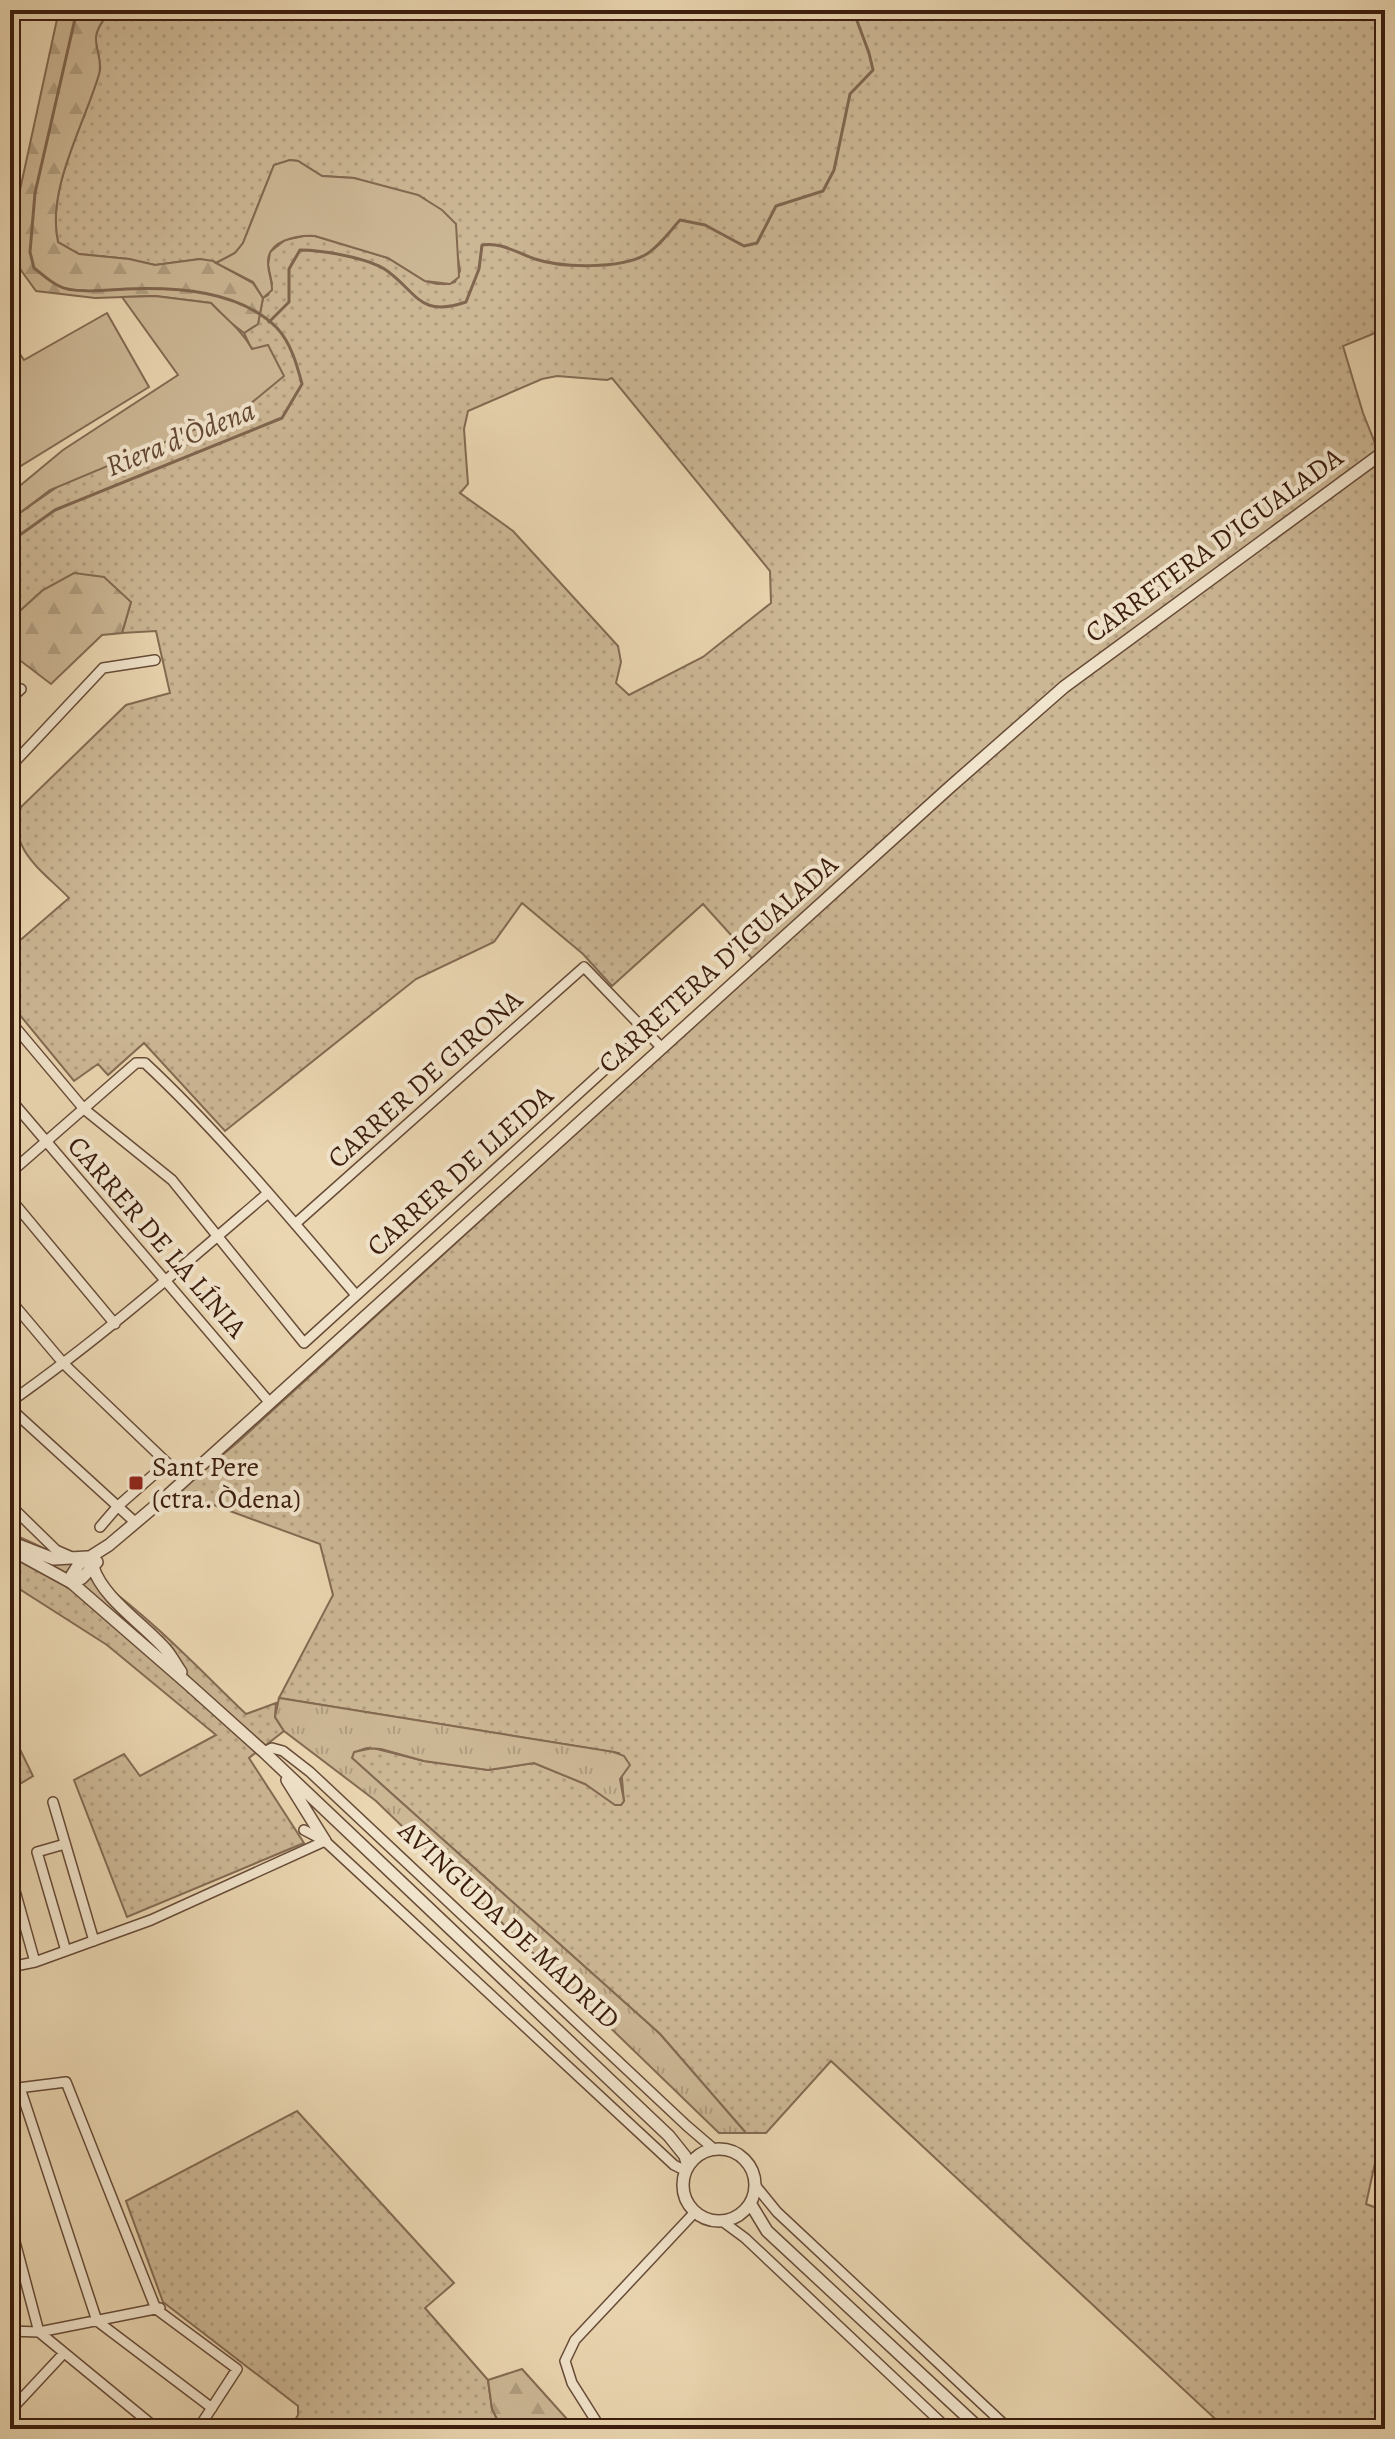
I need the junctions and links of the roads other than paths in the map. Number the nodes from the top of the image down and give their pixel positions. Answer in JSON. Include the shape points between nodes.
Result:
{"nodes":[{"id":1,"x":1385,"y":451,"type":"edge"},
{"id":2,"x":155,"y":660,"type":"dead end"},
{"id":3,"x":21,"y":689,"type":"dead end"},
{"id":4,"x":10,"y":699,"type":"edge"},
{"id":5,"x":10,"y":767,"type":"edge"},
{"id":6,"x":12,"y":1027,"type":"edge"},
{"id":7,"x":645,"y":1033,"type":"junction"},
{"id":8,"x":662,"y":1048,"type":"junction"},
{"id":9,"x":10,"y":1099,"type":"edge"},
{"id":10,"x":84,"y":1109,"type":"junction"},
{"id":11,"x":46,"y":1141,"type":"junction"},
{"id":12,"x":10,"y":1173,"type":"edge"},
{"id":13,"x":268,"y":1193,"type":"junction"},
{"id":14,"x":10,"y":1198,"type":"edge"},
{"id":15,"x":295,"y":1224,"type":"junction"},
{"id":16,"x":218,"y":1236,"type":"junction"},
{"id":17,"x":166,"y":1281,"type":"junction"},
{"id":18,"x":356,"y":1295,"type":"junction"},
{"id":19,"x":10,"y":1300,"type":"edge"},
{"id":20,"x":115,"y":1324,"type":"junction"},
{"id":21,"x":64,"y":1364,"type":"junction"},
{"id":22,"x":10,"y":1402,"type":"edge"},
{"id":23,"x":270,"y":1403,"type":"junction"},
{"id":24,"x":10,"y":1408,"type":"edge"},
{"id":25,"x":167,"y":1463,"type":"junction"},
{"id":26,"x":185,"y":1480,"type":"junction"},
{"id":27,"x":10,"y":1505,"type":"edge"},
{"id":28,"x":118,"y":1506,"type":"junction"},
{"id":29,"x":136,"y":1523,"type":"junction"},
{"id":30,"x":100,"y":1527,"type":"dead end"},
{"id":31,"x":10,"y":1542,"type":"edge"},
{"id":32,"x":10,"y":1549,"type":"edge"},
{"id":33,"x":83,"y":1561,"type":"junction"},
{"id":34,"x":72,"y":1583,"type":"junction"},
{"id":35,"x":187,"y":1683,"type":"junction"},
{"id":36,"x":264,"y":1752,"type":"junction"},
{"id":37,"x":279,"y":1766,"type":"junction"},
{"id":38,"x":53,"y":1802,"type":"dead end"},
{"id":39,"x":304,"y":1830,"type":"dead end"},
{"id":40,"x":325,"y":1841,"type":"junction"},
{"id":41,"x":65,"y":1844,"type":"junction"},
{"id":42,"x":10,"y":1873,"type":"edge"},
{"id":43,"x":94,"y":1941,"type":"junction"},
{"id":44,"x":66,"y":1951,"type":"junction"},
{"id":45,"x":35,"y":1962,"type":"junction"},
{"id":46,"x":10,"y":1967,"type":"edge"},
{"id":47,"x":15,"y":2089,"type":"edge"},
{"id":48,"x":669,"y":2136,"type":"junction"},
{"id":49,"x":709,"y":2151,"type":"junction"},
{"id":50,"x":687,"y":2169,"type":"junction"},
{"id":51,"x":755,"y":2185,"type":"junction"},
{"id":52,"x":750,"y":2203,"type":"junction"},
{"id":53,"x":695,"y":2212,"type":"junction"},
{"id":54,"x":728,"y":2219,"type":"junction"},
{"id":55,"x":10,"y":2223,"type":"edge"},
{"id":56,"x":767,"y":2231,"type":"junction"},
{"id":57,"x":159,"y":2308,"type":"junction"},
{"id":58,"x":97,"y":2321,"type":"junction"},
{"id":59,"x":10,"y":2331,"type":"edge"},
{"id":60,"x":39,"y":2332,"type":"junction"},
{"id":61,"x":64,"y":2353,"type":"junction"},
{"id":62,"x":212,"y":2408,"type":"junction"},
{"id":63,"x":10,"y":2411,"type":"edge"},
{"id":64,"x":157,"y":2429,"type":"edge"},
{"id":65,"x":198,"y":2429,"type":"edge"},
{"id":66,"x":601,"y":2429,"type":"edge"},
{"id":67,"x":948,"y":2429,"type":"edge"},
{"id":68,"x":980,"y":2429,"type":"edge"},
{"id":69,"x":1009,"y":2429,"type":"edge"}],
"edges":[{"from":1,"to":8,"type":"street","name":"CARRETERA D'IGUALADA","via":[[1064,687]]},
{"from":2,"to":5,"type":"street","via":[[103,668]]},
{"from":3,"to":4,"type":"street"},
{"from":6,"to":10,"type":"street"},
{"from":7,"to":8,"type":"street"},
{"from":7,"to":15,"type":"street","name":"CARRER DE GIRONA","via":[[584,967]]},
{"from":7,"to":18,"type":"street","name":"CARRER DE LLEIDA"},
{"from":8,"to":23,"type":"street","name":"CARRETERA D'IGUALADA"},
{"from":9,"to":11,"type":"street","name":"CARRER DE LA LÍNIA"},
{"from":10,"to":11,"type":"street"},
{"from":10,"to":13,"type":"street","via":[[136,1063],[145,1063]]},
{"from":10,"to":16,"type":"street","via":[[172,1180]]},
{"from":11,"to":12,"type":"street"},
{"from":11,"to":17,"type":"street","name":"CARRER DE LA LÍNIA"},
{"from":13,"to":15,"type":"street"},
{"from":13,"to":16,"type":"street"},
{"from":14,"to":20,"type":"street"},
{"from":15,"to":18,"type":"street"},
{"from":16,"to":17,"type":"street"},
{"from":16,"to":18,"type":"street","name":"CARRER DE LLEIDA","via":[[304,1343]]},
{"from":17,"to":20,"type":"street"},
{"from":17,"to":23,"type":"street","name":"CARRER DE LA LÍNIA"},
{"from":19,"to":21,"type":"street"},
{"from":20,"to":21,"type":"street"},
{"from":21,"to":22,"type":"street"},
{"from":21,"to":25,"type":"street"},
{"from":23,"to":26,"type":"street","name":"CARRETERA D'IGUALADA"},
{"from":24,"to":28,"type":"street"},
{"from":25,"to":26,"type":"street"},
{"from":25,"to":28,"type":"street"},
{"from":26,"to":29,"type":"street","name":"CARRETERA D'IGUALADA"},
{"from":27,"to":33,"type":"street","via":[[56,1550]]},
{"from":28,"to":29,"type":"street"},
{"from":28,"to":30,"type":"street"},
{"from":29,"to":33,"type":"street","name":"CARRETERA D'IGUALADA"},
{"from":31,"to":33,"type":"street","via":[[54,1559]]},
{"from":32,"to":34,"type":"street","name":"AVINGUDA DE MADRID"},
{"from":33,"to":34,"type":"street","name":"CARRETERA D'IGUALADA","via":[[82,1578]]},
{"from":33,"to":35,"type":"street","via":[[168,1652]]},
{"from":34,"to":35,"type":"street","name":"AVINGUDA DE MADRID"},
{"from":35,"to":36,"type":"street","name":"AVINGUDA DE MADRID"},
{"from":36,"to":37,"type":"street","name":"AVINGUDA DE MADRID"},
{"from":36,"to":49,"type":"street","name":"AVINGUDA DE MADRID","via":[[283,1751],[310,1772]]},
{"from":37,"to":40,"type":"street"},
{"from":37,"to":48,"type":"street","name":"AVINGUDA DE MADRID"},
{"from":38,"to":41,"type":"street"},
{"from":39,"to":40,"type":"street"},
{"from":40,"to":43,"type":"street"},
{"from":40,"to":50,"type":"street","via":[[674,2165]]},
{"from":41,"to":43,"type":"street"},
{"from":41,"to":44,"type":"street","via":[[37,1852]]},
{"from":42,"to":45,"type":"street"},
{"from":43,"to":44,"type":"street"},
{"from":44,"to":45,"type":"street"},
{"from":45,"to":46,"type":"street"},
{"from":47,"to":57,"type":"street","via":[[66,2082]]},
{"from":47,"to":58,"type":"street"},
{"from":48,"to":49,"type":"street","name":"AVINGUDA DE MADRID","via":[[691,2150]]},
{"from":48,"to":50,"type":"street","name":"AVINGUDA DE MADRID","via":[[685,2156]]},
{"from":49,"to":50,"type":"street"},
{"from":49,"to":51,"type":"street","via":[[727,2150],[743,2159]]},
{"from":50,"to":53,"type":"street","via":[[685,2197]]},
{"from":51,"to":52,"type":"street"},
{"from":51,"to":69,"type":"street","via":[[777,2212]]},
{"from":52,"to":54,"type":"street"},
{"from":52,"to":56,"type":"street"},
{"from":53,"to":54,"type":"street","via":[[708,2219]]},
{"from":53,"to":66,"type":"street","via":[[575,2340],[565,2361],[572,2383]]},
{"from":54,"to":56,"type":"street"},
{"from":54,"to":67,"type":"street"},
{"from":55,"to":60,"type":"street"},
{"from":56,"to":68,"type":"street"},
{"from":57,"to":58,"type":"street"},
{"from":57,"to":62,"type":"street","via":[[237,2369]]},
{"from":58,"to":60,"type":"street"},
{"from":58,"to":62,"type":"street"},
{"from":59,"to":60,"type":"street"},
{"from":60,"to":61,"type":"street"},
{"from":61,"to":63,"type":"street"},
{"from":61,"to":64,"type":"street"},
{"from":62,"to":65,"type":"street"}]}
